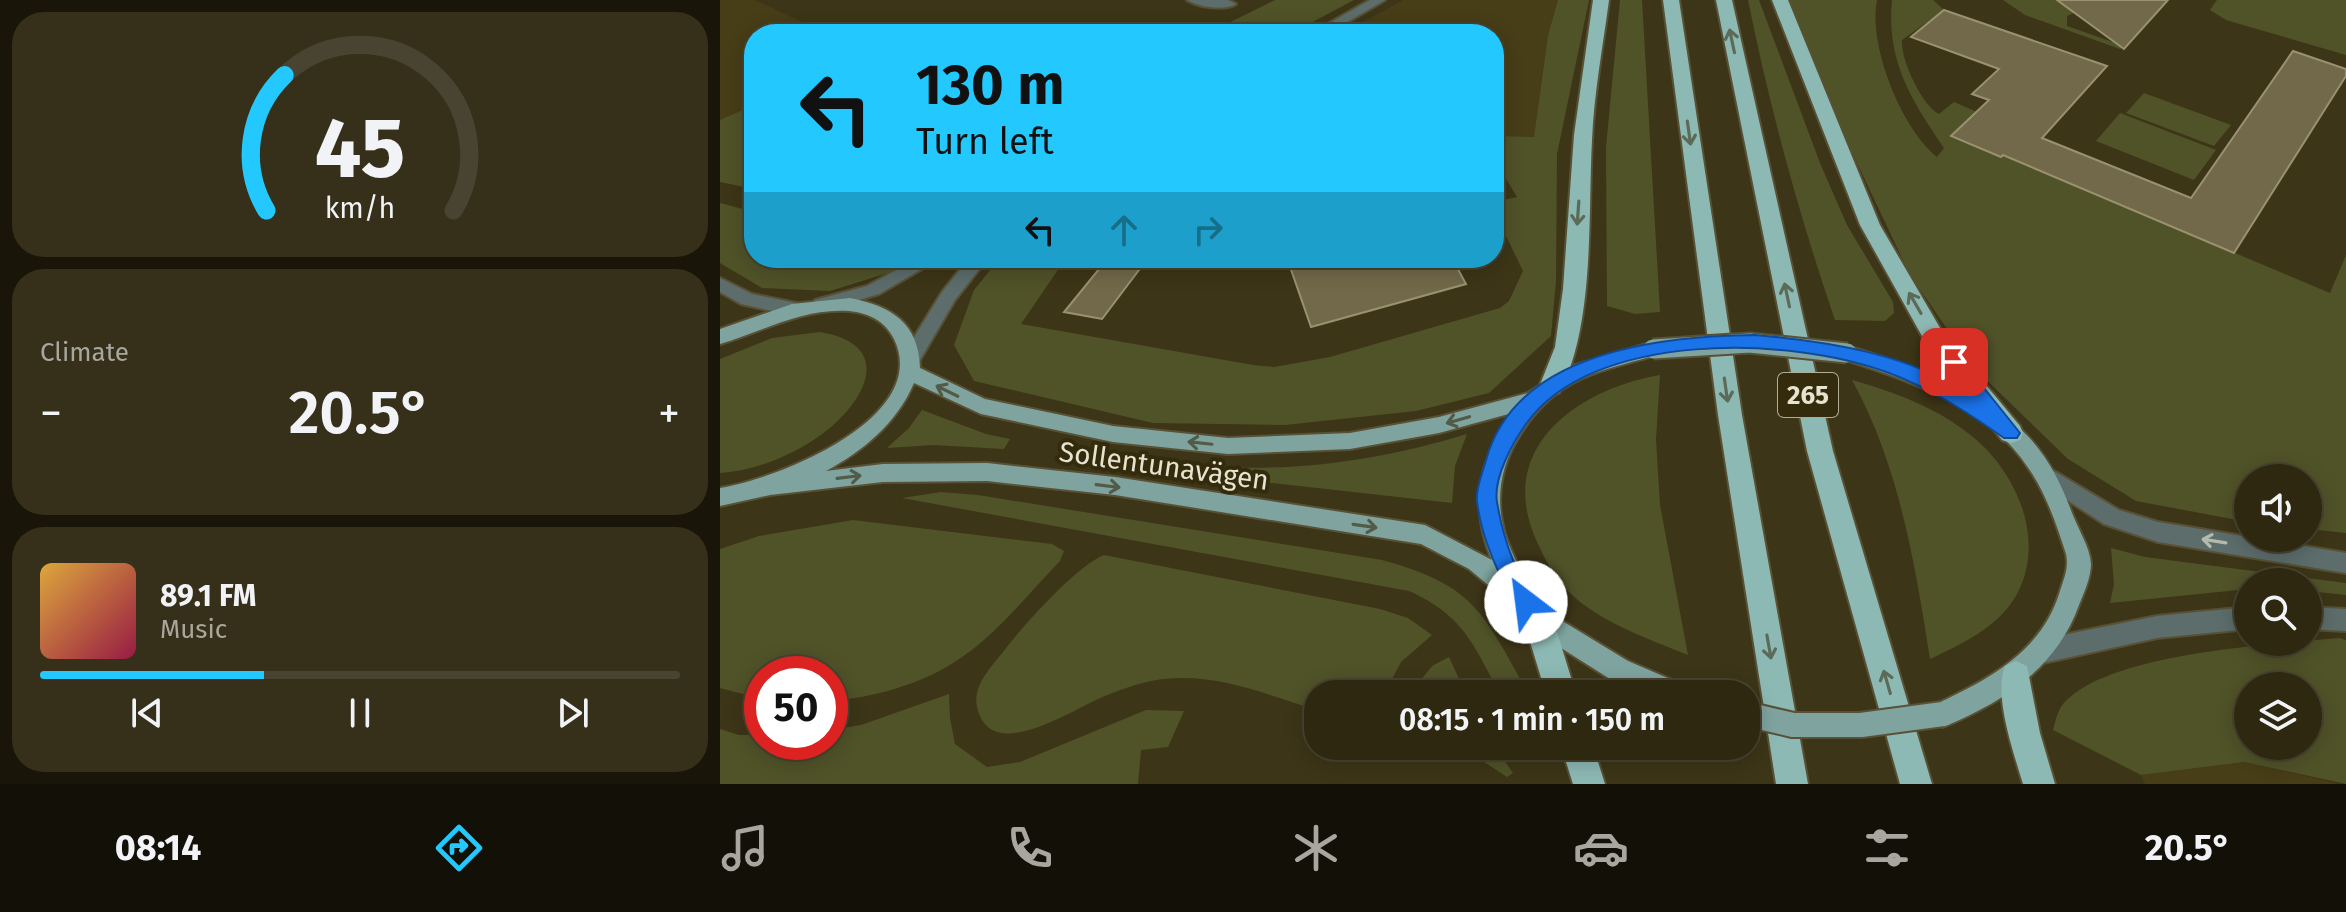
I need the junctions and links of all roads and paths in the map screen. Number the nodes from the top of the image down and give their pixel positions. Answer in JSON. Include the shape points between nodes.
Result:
{"nodes":[{"id":1,"x":1193,"y":0,"type":"edge"},
{"id":2,"x":1379,"y":0,"type":"edge"},
{"id":3,"x":1601,"y":0,"type":"edge"},
{"id":4,"x":1671,"y":0,"type":"edge"},
{"id":5,"x":1724,"y":0,"type":"edge"},
{"id":6,"x":1780,"y":0,"type":"edge"},
{"id":7,"x":1230,"y":4,"type":"dead end"},
{"id":8,"x":1335,"y":24,"type":"edge"},
{"id":9,"x":914,"y":268,"type":"edge"},
{"id":10,"x":971,"y":268,"type":"edge"},
{"id":11,"x":720,"y":284,"type":"edge"},
{"id":12,"x":821,"y":305,"type":"junction"},
{"id":13,"x":794,"y":309,"type":"junction"},
{"id":14,"x":720,"y":337,"type":"edge"},
{"id":15,"x":910,"y":366,"type":"junction"},
{"id":16,"x":1542,"y":393,"type":"junction"},
{"id":17,"x":2011,"y":433,"type":"junction"},
{"id":18,"x":2049,"y":477,"type":"junction"},
{"id":19,"x":772,"y":487,"type":"junction"},
{"id":20,"x":726,"y":499,"type":"edge"},
{"id":21,"x":2346,"y":563,"type":"edge"},
{"id":22,"x":1533,"y":612,"type":"junction"},
{"id":23,"x":2234,"y":619,"type":"edge"},
{"id":24,"x":2322,"y":619,"type":"edge"},
{"id":25,"x":2346,"y":620,"type":"edge"},
{"id":26,"x":2043,"y":651,"type":"junction"},
{"id":27,"x":2016,"y":676,"type":"junction"},
{"id":28,"x":1556,"y":680,"type":"edge"},
{"id":29,"x":1642,"y":680,"type":"edge"},
{"id":30,"x":1760,"y":717,"type":"edge"},
{"id":31,"x":1581,"y":760,"type":"edge"},
{"id":32,"x":1589,"y":784,"type":"edge"},
{"id":33,"x":1792,"y":784,"type":"edge"},
{"id":34,"x":1916,"y":784,"type":"edge"},
{"id":35,"x":2039,"y":784,"type":"edge"}],
"edges":[{"from":1,"to":7,"type":"street"},
{"from":2,"to":8,"type":"street"},
{"from":3,"to":16,"type":"highway","one_way":true,"via":[[1583,135],[1566,347]]},
{"from":4,"to":33,"type":"highway","one_way":true,"via":[[1730,415]]},
{"from":34,"to":5,"type":"highway","number":"265","one_way":true,"via":[[1820,451]]},
{"from":17,"to":6,"type":"highway","one_way":true,"via":[[1935,339],[1870,225]]},
{"from":9,"to":12,"type":"street","via":[[873,290]]},
{"from":10,"to":15,"type":"street","via":[[948,296]]},
{"from":11,"to":13,"type":"street","via":[[747,299]]},
{"from":12,"to":13,"type":"main road"},
{"from":12,"to":15,"type":"main road","via":[[882,314],[902,329]]},
{"from":13,"to":14,"type":"main road"},
{"from":16,"to":15,"type":"main road","name":"Sollentunavägen","one_way":true,"via":[[1439,425],[1350,441],[1228,446],[1113,434],[981,406]]},
{"from":15,"to":19,"type":"main road","via":[[894,402],[864,435],[823,464]]},
{"from":16,"to":17,"type":"main road","name":"Sollentunavägen","bridge":true,"via":[[1599,363],[1653,349],[1755,341],[1847,353],[1896,368],[1954,394]]},
{"from":16,"to":22,"type":"main road","via":[[1500,445],[1486,498],[1503,563]]},
{"from":17,"to":18,"type":"main road","name":"Sollentunavägen"},
{"from":21,"to":18,"type":"street","one_way":true,"via":[[2158,532],[2112,517]]},
{"from":18,"to":26,"type":"main road","via":[[2079,564],[2063,621]]},
{"from":19,"to":20,"type":"main road"},
{"from":19,"to":22,"type":"main road","name":"Sollentunavägen","one_way":true,"via":[[883,473],[987,472],[1115,486],[1425,535],[1477,562]]},
{"from":22,"to":28,"type":"highway"},
{"from":22,"to":29,"type":"main road","name":"Sollentunavägen"},
{"from":23,"to":26,"type":"street","via":[[2157,627]]},
{"from":24,"to":25,"type":"street"},
{"from":26,"to":27,"type":"main road"},
{"from":27,"to":30,"type":"main road","bridge":true,"via":[[1943,714],[1861,725],[1793,725]]},
{"from":27,"to":35,"type":"highway","via":[[2024,733]]},
{"from":31,"to":32,"type":"highway"}]}
